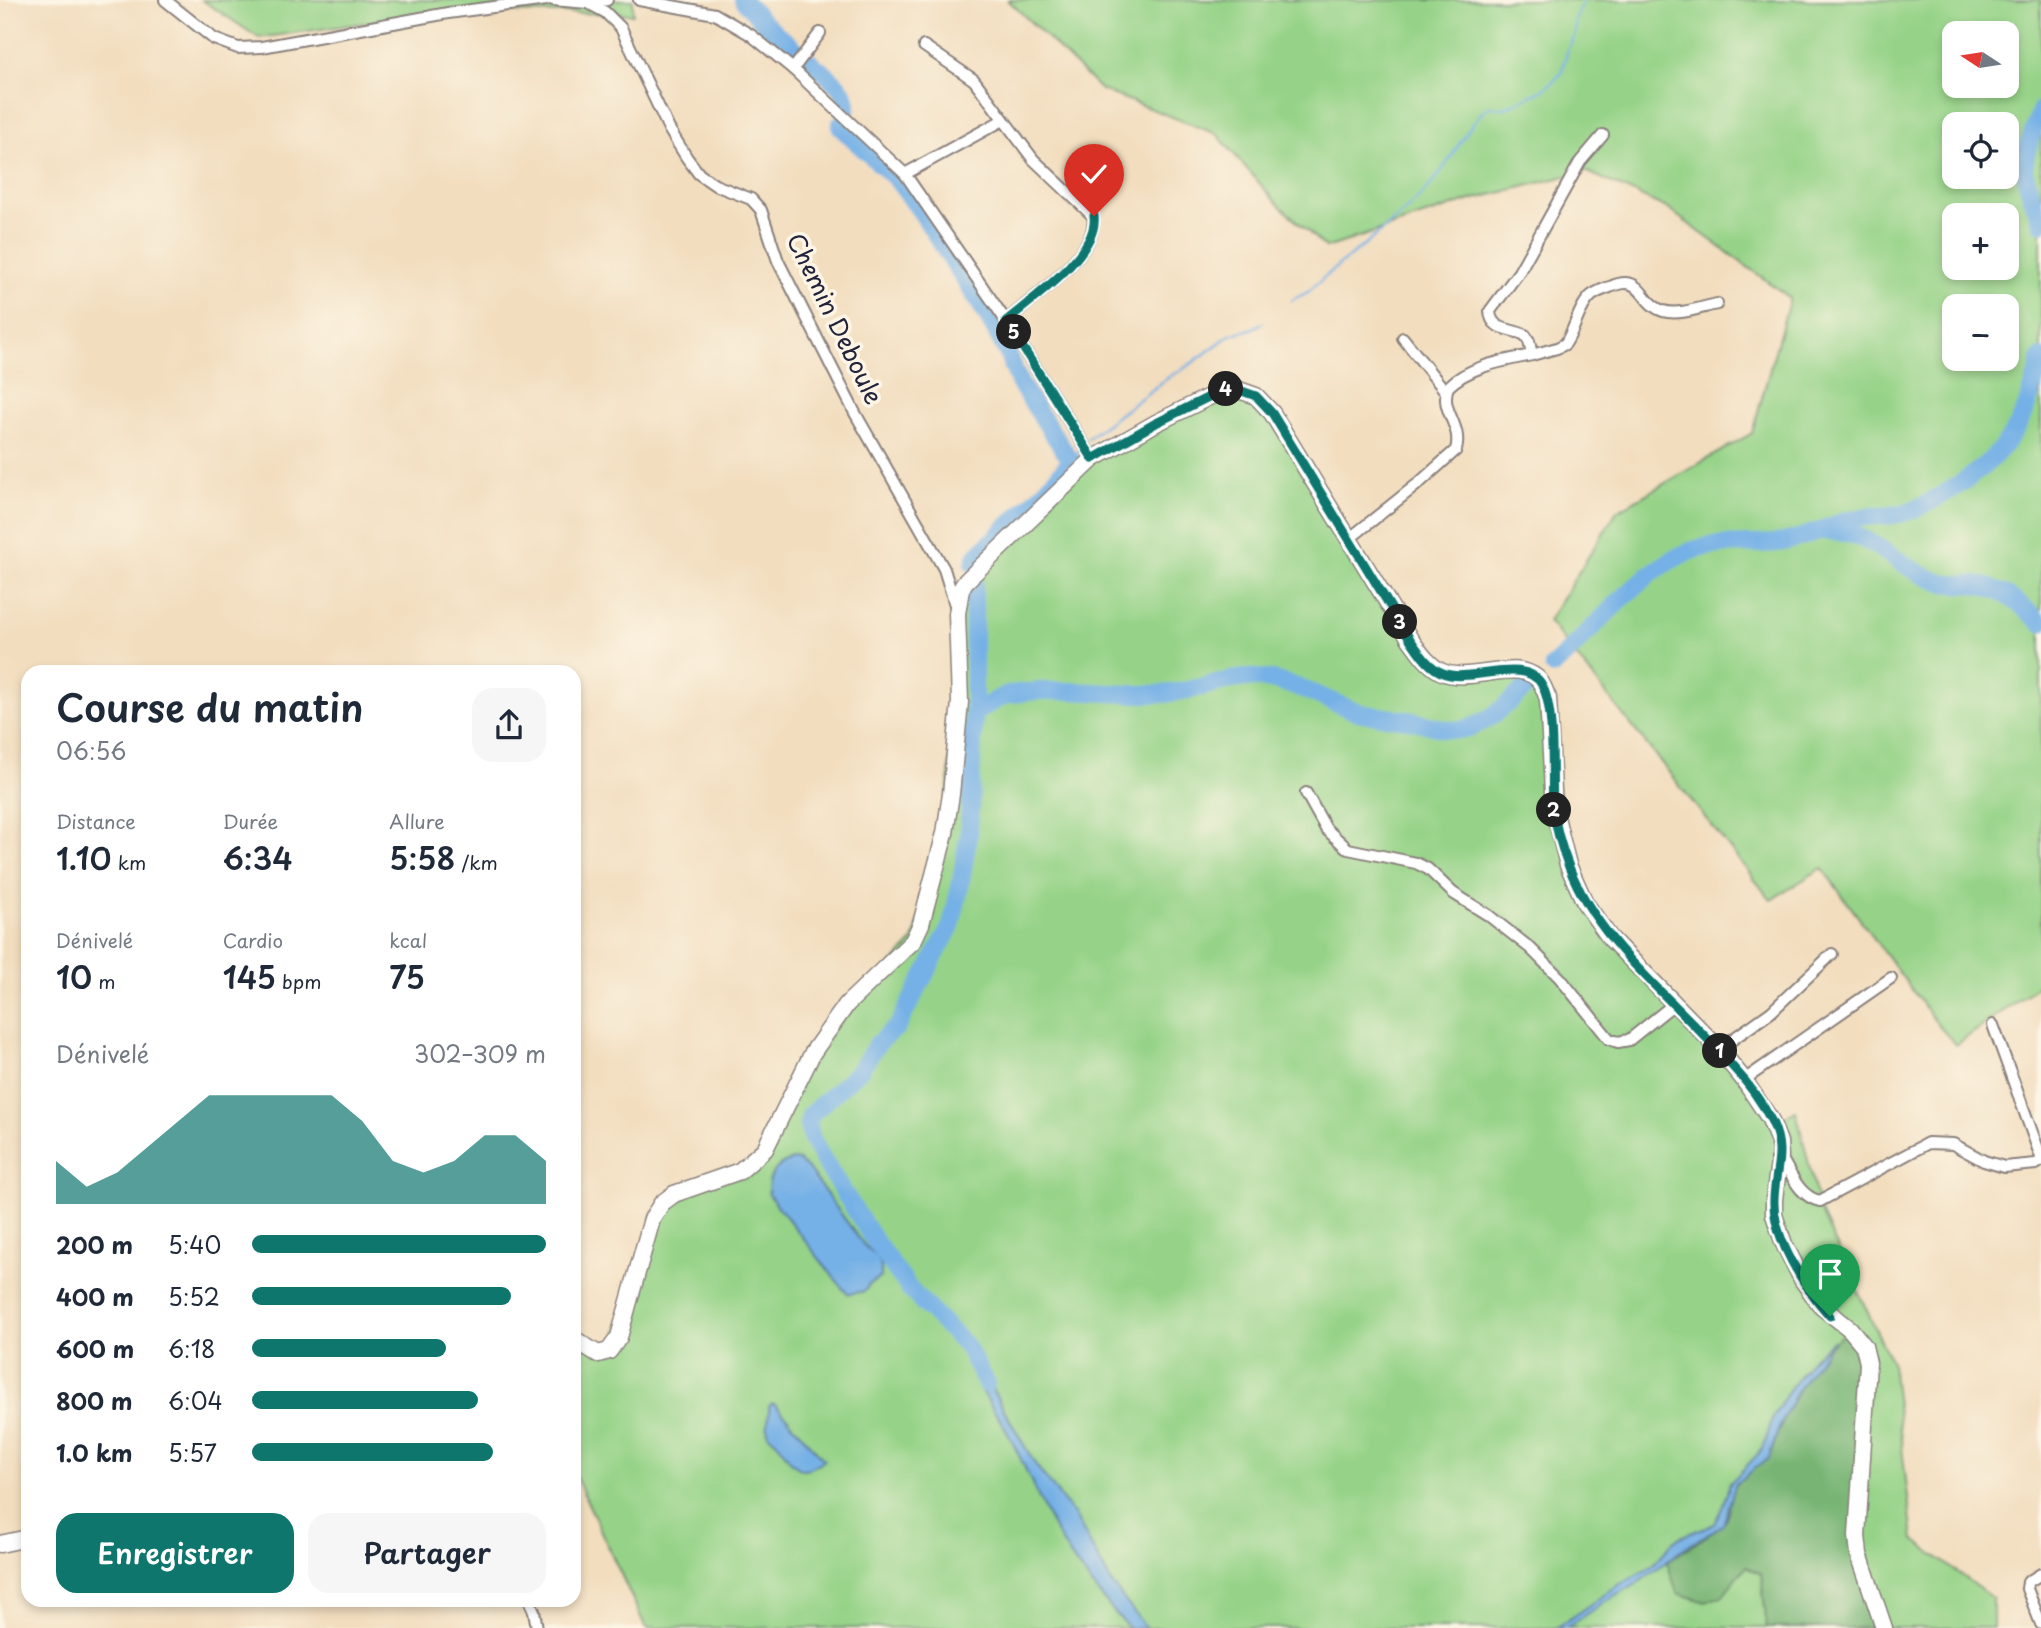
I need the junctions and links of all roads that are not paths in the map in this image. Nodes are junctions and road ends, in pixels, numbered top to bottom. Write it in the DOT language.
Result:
graph roads {
  1 [pos="165,0"];
  2 [pos="550,0"];
  3 [pos="607,0"];
  4 [pos="639,0"];
  5 [pos="588,3"];
  6 [pos="820,33"];
  7 [pos="924,47"];
  8 [pos="793,69"];
  9 [pos="1003,120"];
  10 [pos="1603,135"];
  11 [pos="905,174"];
  12 [pos="1717,304"];
  13 [pos="1006,321"];
  14 [pos="1403,338"];
  15 [pos="1532,355"];
  16 [pos="1446,392"];
  17 [pos="1093,459"];
  18 [pos="1349,539"];
  19 [pos="957,614"];
  20 [pos="1306,793"];
  21 [pos="1832,954"];
  22 [pos="1891,978"];
  23 [pos="1674,1004"];
  24 [pos="1993,1025"];
  25 [pos="1719,1049"];
  26 [pos="1744,1080"];
  27 [pos="1780,1156"];
  28 [pos="2039,1160"];
  29 [pos="581,1343"];
  30 [pos="21,1540"];
  31 [pos="0,1544"];
  32 [pos="2041,1574"];
  33 [pos="532,1607"];
  34 [pos="2041,1624"];
  35 [pos="537,1628"];
  36 [pos="1884,1628"];
  1 -- 2 [label="street"];
  2 -- 5 [label="street"];
  3 -- 5 [label="street"];
  4 -- 8 [label="street"];
  5 -- 19 [label="street, Chemin Deboule"];
  6 -- 8 [label="street"];
  7 -- 9 [label="street"];
  8 -- 11 [label="street"];
  9 -- 11 [label="street"];
  9 -- 13 [label="street"];
  10 -- 15 [label="street"];
  11 -- 13 [label="street"];
  12 -- 15 [label="street"];
  13 -- 17 [label="street"];
  14 -- 16 [label="street"];
  15 -- 16 [label="street"];
  16 -- 18 [label="street"];
  17 -- 18 [label="street"];
  17 -- 19 [label="street"];
  18 -- 23 [label="street"];
  19 -- 29 [label="street"];
  20 -- 23 [label="street"];
  21 -- 25 [label="street"];
  22 -- 26 [label="street"];
  23 -- 25 [label="street"];
  24 -- 28 [label="street"];
  25 -- 26 [label="street"];
  26 -- 27 [label="street"];
  27 -- 28 [label="street"];
  27 -- 36 [label="street"];
  30 -- 31 [label="street"];
  32 -- 34 [label="street"];
  33 -- 35 [label="street"];
}
